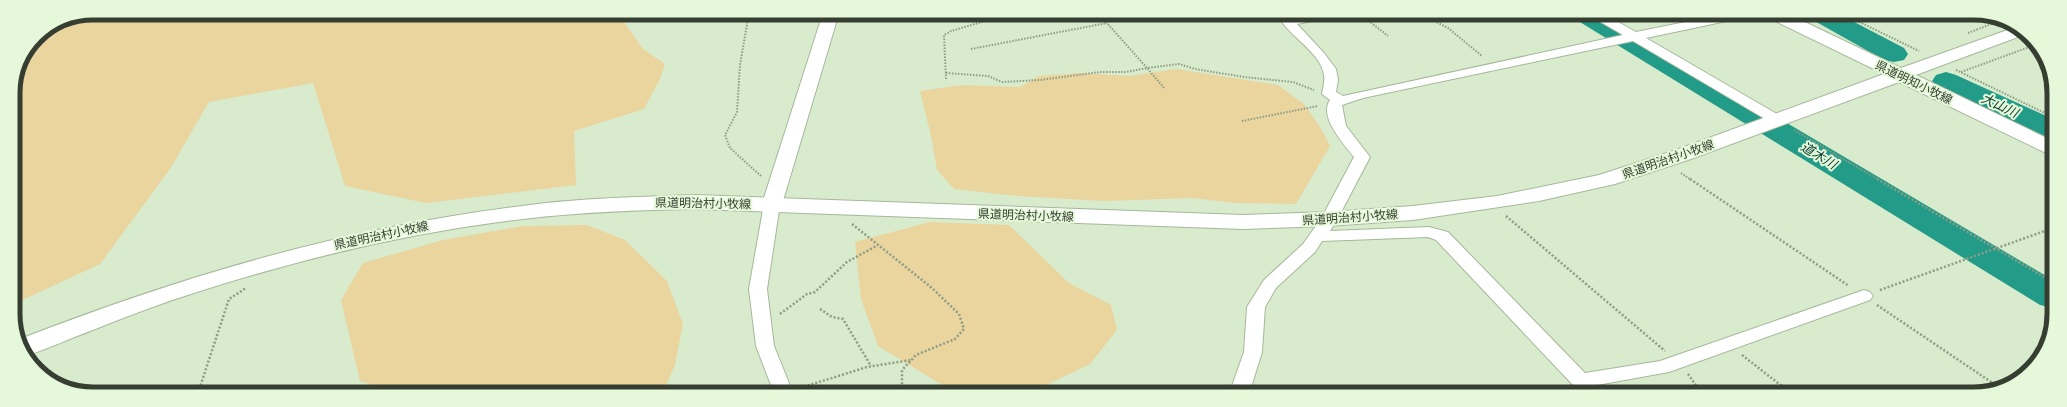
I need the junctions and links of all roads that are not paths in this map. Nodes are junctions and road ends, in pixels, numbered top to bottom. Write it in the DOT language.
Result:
graph roads {
  1 [pos="829,20"];
  2 [pos="1299,20"];
  3 [pos="1604,20"];
  4 [pos="1713,20"];
  5 [pos="1787,20"];
  6 [pos="2015,33"];
  7 [pos="1628,38"];
  8 [pos="1899,75"];
  9 [pos="1335,99"];
  10 [pos="1768,123"];
  11 [pos="2047,146"];
  12 [pos="772,204"];
  13 [pos="1323,228"];
  14 [pos="1864,296"];
  15 [pos="28,346"];
  16 [pos="782,387"];
  17 [pos="1241,387"];
  18 [pos="1587,387"];
  19 [pos="1592,387"];
  1 -- 12 [label="street"];
  2 -- 9 [label="street"];
  3 -- 7 [label="street"];
  4 -- 7 [label="street"];
  5 -- 8 [label="main road, 県道明知小牧線"];
  6 -- 8 [label="main road, 県道明治村小牧線"];
  7 -- 9 [label="street"];
  7 -- 10 [label="street"];
  8 -- 10 [label="main road, 県道明治村小牧線"];
  8 -- 11 [label="main road, 県道明知小牧線"];
  9 -- 13 [label="street"];
  10 -- 13 [label="main road, 県道明治村小牧線"];
  12 -- 13 [label="main road, 県道明治村小牧線"];
  12 -- 15 [label="main road, 県道明治村小牧線"];
  12 -- 16 [label="street"];
  13 -- 17 [label="street"];
  13 -- 18 [label="street"];
  14 -- 19 [label="street"];
}
